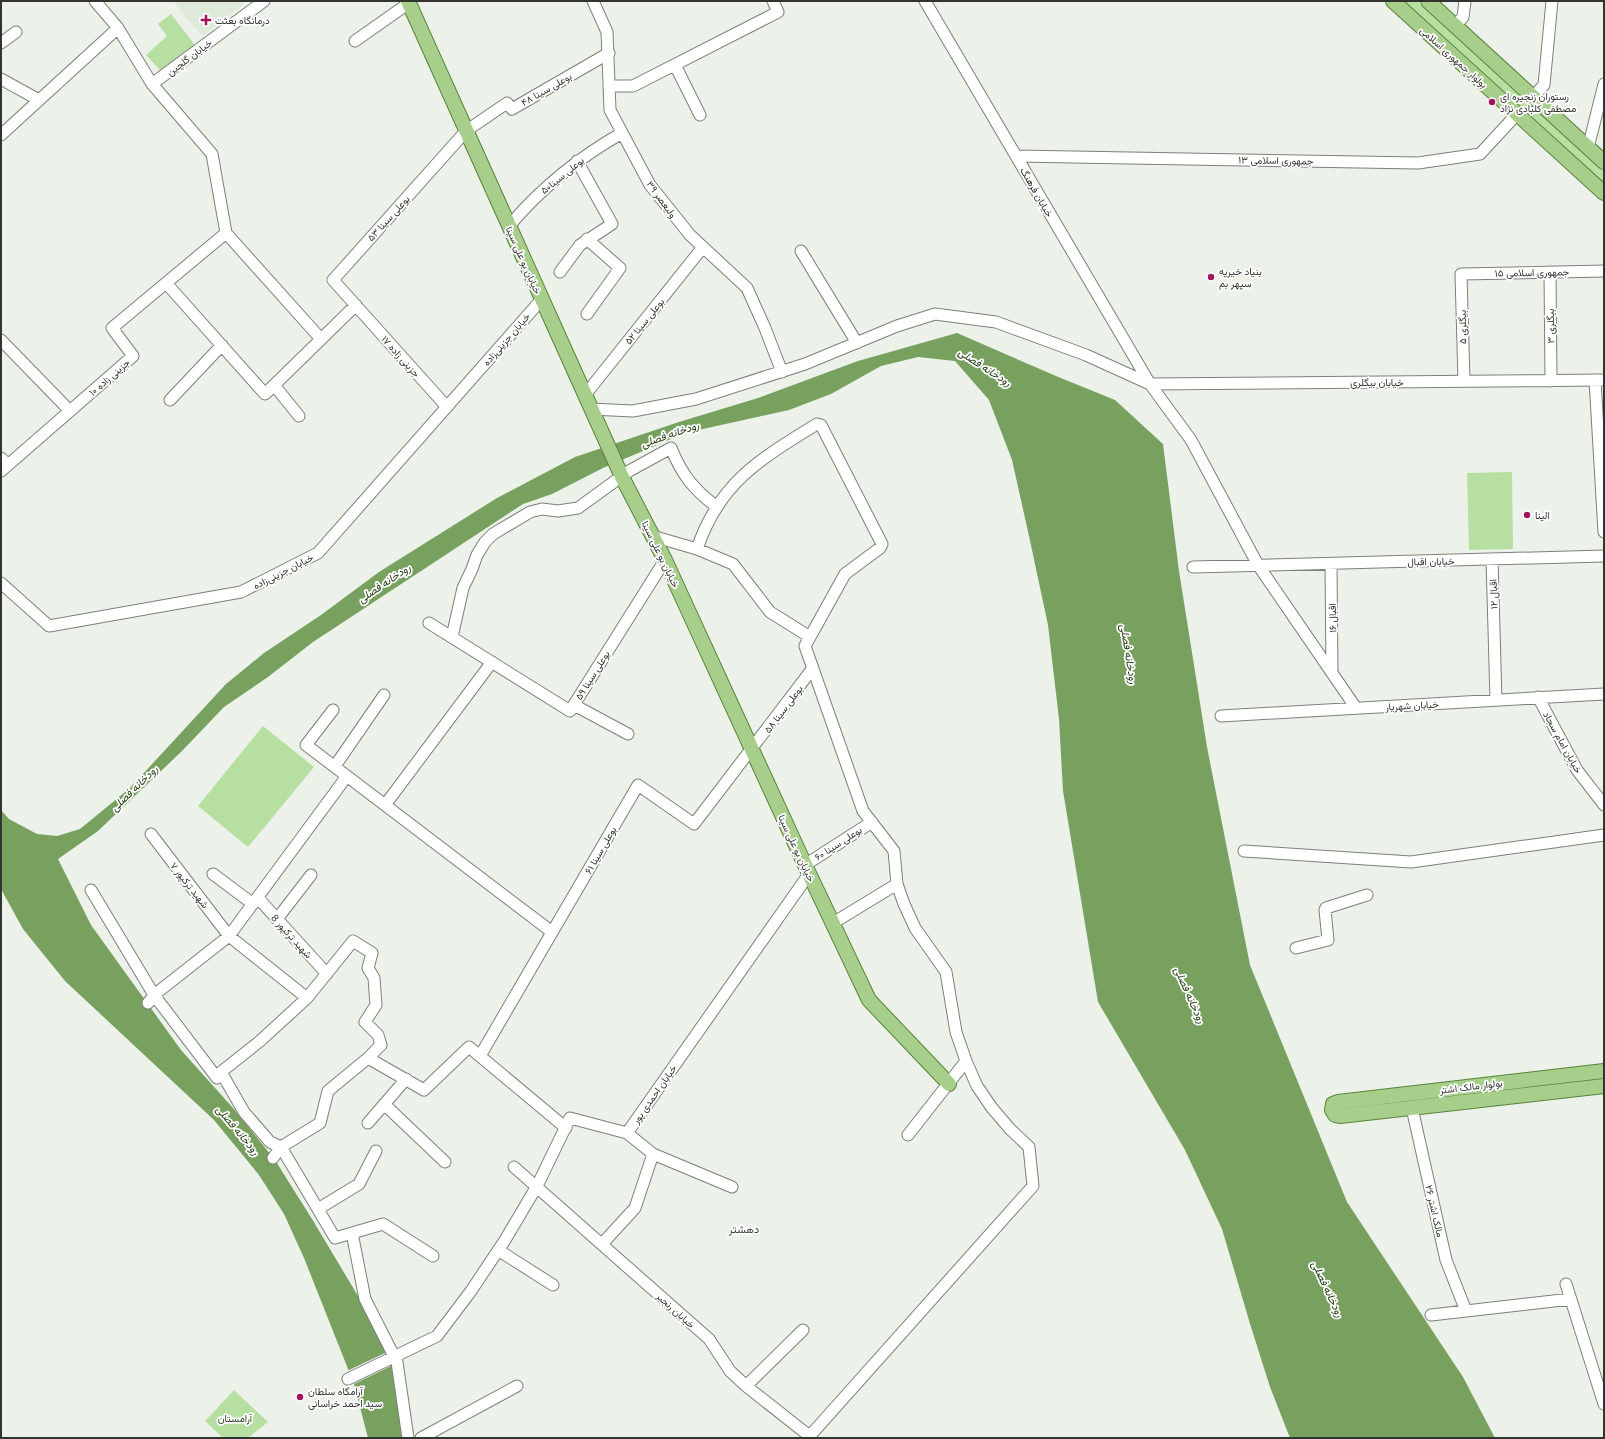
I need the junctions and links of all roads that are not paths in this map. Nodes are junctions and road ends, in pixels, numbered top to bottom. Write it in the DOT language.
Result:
graph roads {
  1 [pos="95,1"];
  2 [pos="593,1"];
  3 [pos="773,1"];
  4 [pos="925,1"];
  5 [pos="1393,1"];
  6 [pos="1428,1"];
  7 [pos="1465,1"];
  8 [pos="1552,1"];
  9 [pos="261,2"];
  10 [pos="408,2"];
  11 [pos="1455,26"];
  12 [pos="118,28"];
  13 [pos="16,32"];
  14 [pos="355,40"];
  15 [pos="1,43"];
  16 [pos="609,52"];
  17 [pos="675,65"];
  18 [pos="1,79"];
  19 [pos="152,84"];
  20 [pos="1604,84"];
  21 [pos="609,86"];
  22 [pos="1533,97"];
  23 [pos="39,100"];
  24 [pos="1517,114"];
  25 [pos="700,115"];
  26 [pos="466,131"];
  27 [pos="622,133"];
  28 [pos="1,135"];
  29 [pos="1588,148"];
  30 [pos="1016,156"];
  31 [pos="577,161"];
  32 [pos="1604,162"];
  33 [pos="1604,193"];
  34 [pos="509,226"];
  35 [pos="226,233"];
  36 [pos="588,240"];
  37 [pos="703,248"];
  38 [pos="801,251"];
  39 [pos="1604,271"];
  40 [pos="560,272"];
  41 [pos="1550,272"];
  42 [pos="1461,274"];
  43 [pos="166,283"];
  44 [pos="542,299"];
  45 [pos="356,305"];
  46 [pos="586,314"];
  47 [pos="321,339"];
  48 [pos="1,340"];
  49 [pos="857,343"];
  50 [pos="222,345"];
  51 [pos="782,372"];
  52 [pos="1600,380"];
  53 [pos="1464,381"];
  54 [pos="1551,381"];
  55 [pos="1150,384"];
  56 [pos="274,385"];
  57 [pos="585,395"];
  58 [pos="170,400"];
  59 [pos="447,407"];
  60 [pos="591,409"];
  61 [pos="70,411"];
  62 [pos="299,416"];
  63 [pos="3,465"];
  64 [pos="622,477"];
  65 [pos="717,507"];
  66 [pos="1604,532"];
  67 [pos="652,536"];
  68 [pos="697,549"];
  69 [pos="1604,556"];
  70 [pos="1492,559"];
  71 [pos="664,560"];
  72 [pos="1331,564"];
  73 [pos="1258,566"];
  74 [pos="1192,567"];
  75 [pos="1,583"];
  76 [pos="429,623"];
  77 [pos="452,637"];
  78 [pos="810,637"];
  79 [pos="492,662"];
  80 [pos="813,668"];
  81 [pos="1332,673"];
  82 [pos="1604,694"];
  83 [pos="384,695"];
  84 [pos="1538,697"];
  85 [pos="1496,700"];
  86 [pos="574,705"];
  87 [pos="1356,708"];
  88 [pos="333,710"];
  89 [pos="1221,716"];
  90 [pos="628,734"];
  91 [pos="752,749"];
  92 [pos="335,766"];
  93 [pos="347,776"];
  94 [pos="385,804"];
  95 [pos="1604,805"];
  96 [pos="872,822"];
  97 [pos="151,834"];
  98 [pos="1604,835"];
  99 [pos="1244,851"];
  100 [pos="807,870"];
  101 [pos="213,874"];
  102 [pos="311,876"];
  103 [pos="897,884"];
  104 [pos="91,890"];
  105 [pos="1367,895"];
  106 [pos="255,901"];
  107 [pos="277,919"];
  108 [pos="833,924"];
  109 [pos="552,932"];
  110 [pos="229,936"];
  111 [pos="1296,948"];
  112 [pos="327,974"];
  113 [pos="308,998"];
  114 [pos="151,999"];
  115 [pos="480,1056"];
  116 [pos="368,1058"];
  117 [pos="966,1062"];
  118 [pos="1604,1071"];
  119 [pos="217,1078"];
  120 [pos="406,1079"];
  121 [pos="949,1084"];
  122 [pos="1604,1086"];
  123 [pos="384,1104"];
  124 [pos="1412,1108"];
  125 [pos="368,1123"];
  126 [pos="566,1128"];
  127 [pos="627,1133"];
  128 [pos="908,1135"];
  129 [pos="281,1147"];
  130 [pos="376,1151"];
  131 [pos="653,1154"];
  132 [pos="273,1158"];
  133 [pos="445,1162"];
  134 [pos="514,1166"];
  135 [pos="537,1186"];
  136 [pos="732,1187"];
  137 [pos="318,1209"];
  138 [pos="352,1233"];
  139 [pos="602,1244"];
  140 [pos="498,1250"];
  141 [pos="433,1256"];
  142 [pos="1566,1284"];
  143 [pos="553,1285"];
  144 [pos="1571,1299"];
  145 [pos="1466,1311"];
  146 [pos="1430,1315"];
  147 [pos="803,1330"];
  148 [pos="393,1357"];
  149 [pos="349,1378"];
  150 [pos="517,1386"];
  151 [pos="746,1386"];
  152 [pos="1604,1404"];
  153 [pos="408,1438"];
  154 [pos="421,1438"];
  155 [pos="810,1438"];
  1 -- 12 [label="street"];
  2 -- 16 [label="street, ولیعصر ۳۹"];
  3 -- 17 [label="street"];
  4 -- 30 [label="street, خیابان فرهنگ"];
  5 -- 24 [label="main road, بولوار جمهوری اسلامی"];
  6 -- 11 [label="main road"];
  7 -- 11 [label="street"];
  8 -- 22 [label="street"];
  9 -- 19 [label="street, خیابان گلچین"];
  10 -- 14 [label="street"];
  10 -- 26 [label="main road, خیابان بو علی سینا"];
  11 -- 22 [label="main road"];
  12 -- 19 [label="street"];
  12 -- 23 [label="street"];
  13 -- 15 [label="street"];
  16 -- 21 [label="street, ولیعصر ۳۹"];
  16 -- 26 [label="street, بوعلی سینا ۴۸"];
  17 -- 21 [label="street"];
  17 -- 25 [label="street"];
  18 -- 23 [label="street"];
  19 -- 35 [label="street"];
  20 -- 29 [label="street"];
  21 -- 27 [label="street, ولیعصر ۳۹"];
  22 -- 29 [label="main road"];
  23 -- 28 [label="street"];
  24 -- 30 [label="street, جمهوری اسلامی ۱۳"];
  24 -- 33 [label="main road, بولوار جمهوری اسلامی"];
  26 -- 34 [label="main road, خیابان بو علی سینا"];
  26 -- 45 [label="street, بوعلی سینا ۵۳"];
  27 -- 31 [label="street, بوعلی سینا۵۰"];
  27 -- 37 [label="street, ولیعصر ۳۹"];
  29 -- 32 [label="main road"];
  30 -- 55 [label="street, خیابان فرهنگ"];
  31 -- 34 [label="street, بوعلی سینا۵۰"];
  31 -- 36 [label="street"];
  34 -- 44 [label="main road, خیابان بو علی سینا"];
  35 -- 43 [label="street, جزینی زاده ۱۰"];
  35 -- 47 [label="street"];
  36 -- 40 [label="street"];
  36 -- 46 [label="street"];
  37 -- 51 [label="street, ولیعصر ۳۹"];
  37 -- 57 [label="street, بوعلی سینا ۵۲"];
  38 -- 49 [label="street"];
  39 -- 41 [label="street, جمهوری اسلامی ۱۵"];
  41 -- 42 [label="street, جمهوری اسلامی ۱۵"];
  41 -- 54 [label="street, بیگلری ۳"];
  42 -- 53 [label="street, بیگلری ۵"];
  43 -- 50 [label="street"];
  43 -- 61 [label="street, جزینی زاده ۱۰"];
  44 -- 57 [label="main road, خیابان بو علی سینا"];
  44 -- 59 [label="street, خیابان جزینی‌زاده"];
  45 -- 47 [label="street"];
  45 -- 59 [label="street, جزینی زاده ۱۷"];
  47 -- 56 [label="street"];
  48 -- 61 [label="street"];
  49 -- 51 [label="street"];
  49 -- 55 [label="street"];
  50 -- 56 [label="street"];
  50 -- 58 [label="street"];
  51 -- 60 [label="street"];
  52 -- 54 [label="street, خیابان بیگلری"];
  52 -- 66 [label="street"];
  53 -- 54 [label="street, خیابان بیگلری"];
  53 -- 55 [label="street, خیابان بیگلری"];
  55 -- 73 [label="street, خیابان فرهنگ"];
  56 -- 62 [label="street"];
  57 -- 60 [label="main road, خیابان بو علی سینا"];
  59 -- 75 [label="street, خیابان جزینی‌زاده"];
  60 -- 64 [label="main road, خیابان بو علی سینا"];
  61 -- 63 [label="street, جزینی زاده ۱۰"];
  64 -- 65 [label="street"];
  64 -- 67 [label="main road, خیابان بو علی سینا"];
  64 -- 77 [label="street"];
  65 -- 68 [label="street"];
  65 -- 78 [label="street"];
  67 -- 68 [label="street"];
  67 -- 71 [label="main road, خیابان بو علی سینا"];
  68 -- 78 [label="street"];
  69 -- 70 [label="street, خیابان اقبال"];
  70 -- 72 [label="street, خیابان اقبال"];
  70 -- 85 [label="street, اقبال ۱۲"];
  71 -- 86 [label="street, بوعلی سینا ۵۹"];
  71 -- 91 [label="main road, خیابان بو علی سینا"];
  72 -- 73 [label="street, خیابان اقبال"];
  72 -- 81 [label="street, اقبال ۱۶"];
  73 -- 74 [label="street, خیابان اقبال"];
  73 -- 81 [label="street, خیابان فرهنگ"];
  76 -- 77 [label="street, بوعلی سینا ۵۹"];
  77 -- 79 [label="street, بوعلی سینا ۵۹"];
  78 -- 80 [label="street"];
  79 -- 86 [label="street, بوعلی سینا ۵۹"];
  79 -- 94 [label="street"];
  80 -- 91 [label="street, بوعلی سینا ۵۸"];
  80 -- 96 [label="street"];
  81 -- 87 [label="street, خیابان فرهنگ"];
  82 -- 84 [label="street, خیابان شهریار"];
  83 -- 92 [label="street"];
  84 -- 85 [label="street, خیابان شهریار"];
  84 -- 95 [label="street, خیابان امام سجاد"];
  85 -- 87 [label="street, خیابان شهریار"];
  86 -- 90 [label="street"];
  87 -- 89 [label="street, خیابان شهریار"];
  88 -- 92 [label="street"];
  91 -- 100 [label="main road, خیابان بو علی سینا"];
  91 -- 109 [label="street, بوعلی سینا ۶۱"];
  92 -- 93 [label="street"];
  93 -- 94 [label="street"];
  93 -- 106 [label="street"];
  94 -- 109 [label="street"];
  96 -- 100 [label="street, بوعلی سینا ۶۰"];
  96 -- 103 [label="street"];
  97 -- 110 [label="street, شهید ترکپور ۷"];
  98 -- 99 [label="street"];
  100 -- 108 [label="main road, خیابان بو علی سینا"];
  100 -- 127 [label="street, خیابان احمدی پور"];
  101 -- 106 [label="street, شهید ترکپور 8"];
  102 -- 107 [label="street"];
  103 -- 108 [label="street"];
  103 -- 117 [label="street"];
  104 -- 114 [label="street"];
  105 -- 111 [label="street"];
  106 -- 107 [label="street, شهید ترکپور 8"];
  106 -- 110 [label="street"];
  107 -- 112 [label="street, شهید ترکپور 8"];
  108 -- 121 [label="main road, خیابان بو علی سینا"];
  109 -- 115 [label="street, بوعلی سینا ۶۱"];
  110 -- 113 [label="street, شهید ترکپور ۷"];
  110 -- 114 [label="street"];
  112 -- 113 [label="street"];
  112 -- 116 [label="street"];
  113 -- 119 [label="street"];
  114 -- 119 [label="street"];
  115 -- 120 [label="street"];
  115 -- 126 [label="street"];
  116 -- 120 [label="street"];
  116 -- 129 [label="street"];
  117 -- 121 [label="street"];
  117 -- 155 [label="street"];
  118 -- 124 [label="main road, بولوار مالک اشتر"];
  119 -- 129 [label="street"];
  120 -- 123 [label="street"];
  121 -- 128 [label="street"];
  122 -- 124 [label="main road, بولوار مالک اشتر"];
  123 -- 125 [label="street"];
  123 -- 133 [label="street"];
  124 -- 145 [label="street, مالک اشتر ۲۶"];
  126 -- 127 [label="street, خیابان احمدی پور"];
  126 -- 135 [label="street"];
  127 -- 131 [label="street"];
  129 -- 132 [label="street"];
  129 -- 137 [label="street"];
  130 -- 137 [label="street"];
  131 -- 136 [label="street"];
  131 -- 139 [label="street"];
  134 -- 135 [label="street, خیابان رنجبر"];
  135 -- 139 [label="street, خیابان رنجبر"];
  135 -- 140 [label="street"];
  137 -- 138 [label="street"];
  138 -- 141 [label="street"];
  138 -- 148 [label="street"];
  139 -- 151 [label="street, خیابان رنجبر"];
  140 -- 143 [label="street"];
  140 -- 148 [label="street"];
  142 -- 144 [label="street"];
  144 -- 145 [label="street"];
  144 -- 152 [label="street"];
  145 -- 146 [label="street"];
  147 -- 151 [label="street"];
  148 -- 149 [label="street"];
  148 -- 153 [label="street"];
  150 -- 154 [label="street"];
  151 -- 155 [label="street, خیابان رنجبر"];
}
